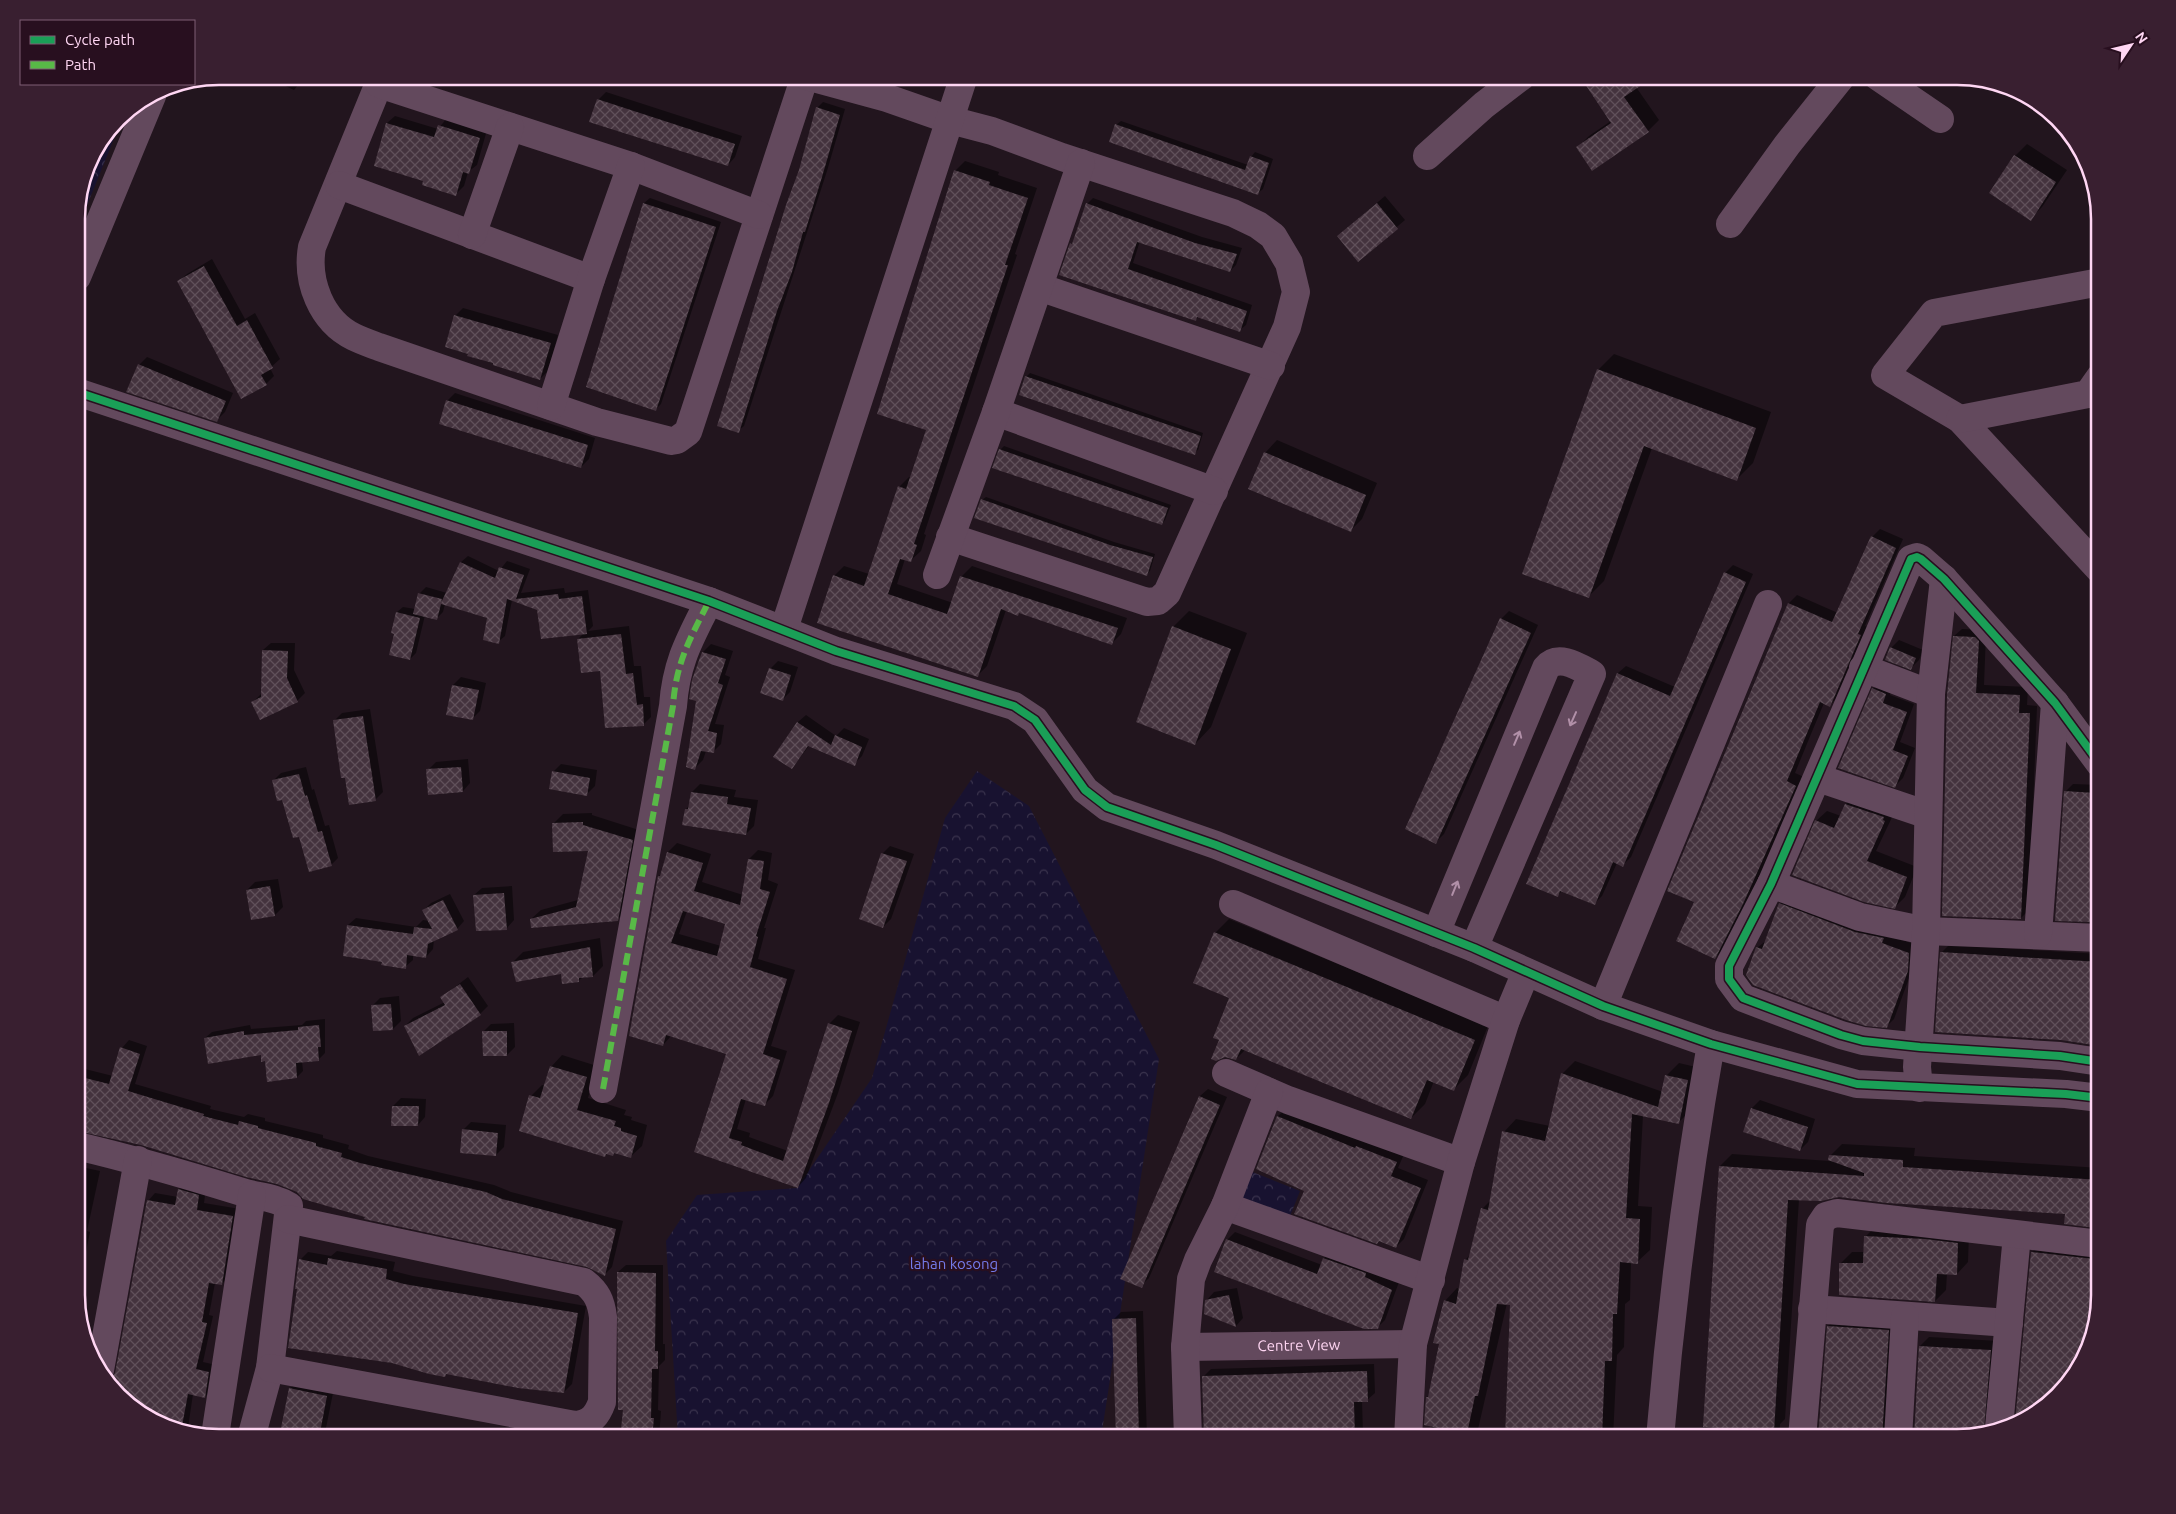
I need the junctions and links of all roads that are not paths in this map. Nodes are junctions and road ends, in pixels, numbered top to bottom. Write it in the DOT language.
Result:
graph roads {
  1 [pos="378,85"];
  2 [pos="394,85"];
  3 [pos="802,85"];
  4 [pos="839,85"];
  5 [pos="961,85"];
  6 [pos="1510,85"];
  7 [pos="1835,85"];
  8 [pos="1890,85"];
  9 [pos="148,106"];
  10 [pos="950,120"];
  11 [pos="1940,120"];
  12 [pos="510,127"];
  13 [pos="1427,156"];
  14 [pos="1081,163"];
  15 [pos="631,166"];
  16 [pos="339,185"];
  17 [pos="759,214"];
  18 [pos="1730,224"];
  19 [pos="472,235"];
  20 [pos="85,256"];
  21 [pos="591,279"];
  22 [pos="2091,284"];
  23 [pos="1039,287"];
  24 [pos="1271,366"];
  25 [pos="2091,390"];
  26 [pos="85,395"];
  27 [pos="551,406"];
  28 [pos="996,412"];
  29 [pos="1960,419"];
  30 [pos="1214,491"];
  31 [pos="950,537"];
  32 [pos="2091,560"];
  33 [pos="937,575"];
  34 [pos="1944,579"];
  35 [pos="709,601"];
  36 [pos="1768,604"];
  37 [pos="784,629"];
  38 [pos="1863,668"];
  39 [pos="1931,694"];
  40 [pos="2055,703"];
  41 [pos="2091,752"];
  42 [pos="1818,778"];
  43 [pos="1928,815"];
  44 [pos="1477,834"];
  45 [pos="1517,849"];
  46 [pos="1771,884"];
  47 [pos="1233,904"];
  48 [pos="1926,931"];
  49 [pos="1436,933"];
  50 [pos="2038,934"];
  51 [pos="2091,937"];
  52 [pos="1474,948"];
  53 [pos="1526,972"];
  54 [pos="1603,1006"];
  55 [pos="1506,1020"];
  56 [pos="1711,1044"];
  57 [pos="1920,1047"];
  58 [pos="2091,1061"];
  59 [pos="1226,1073"];
  60 [pos="1919,1088"];
  61 [pos="604,1089"];
  62 [pos="1269,1092"];
  63 [pos="2091,1097"];
  64 [pos="85,1148"];
  65 [pos="138,1160"];
  66 [pos="1461,1162"];
  67 [pos="252,1195"];
  68 [pos="1224,1206"];
  69 [pos="288,1219"];
  70 [pos="2017,1235"];
  71 [pos="2091,1243"];
  72 [pos="1431,1280"];
  73 [pos="1812,1309"];
  74 [pos="1906,1317"];
  75 [pos="2009,1323"];
  76 [pos="1413,1344"];
  77 [pos="1185,1347"];
  78 [pos="102,1360"];
  79 [pos="270,1368"];
  80 [pos="1998,1422"];
  81 [pos="216,1429"];
  82 [pos="253,1429"];
  83 [pos="1188,1429"];
  84 [pos="1408,1429"];
  85 [pos="1661,1429"];
  86 [pos="1803,1429"];
  87 [pos="1899,1429"];
  1 -- 16 [label="street"];
  2 -- 12 [label="street"];
  3 -- 17 [label="street"];
  4 -- 10 [label="street"];
  5 -- 10 [label="street"];
  6 -- 13 [label="street"];
  7 -- 18 [label="street"];
  8 -- 11 [label="street"];
  9 -- 20 [label="street"];
  10 -- 14 [label="street"];
  10 -- 37 [label="street"];
  12 -- 15 [label="street"];
  12 -- 19 [label="street"];
  14 -- 23 [label="street"];
  14 -- 24 [label="street"];
  15 -- 17 [label="street"];
  15 -- 21 [label="street"];
  16 -- 19 [label="street"];
  16 -- 27 [label="street"];
  17 -- 27 [label="street"];
  19 -- 21 [label="street"];
  21 -- 27 [label="street"];
  22 -- 29 [label="street"];
  23 -- 24 [label="street"];
  23 -- 28 [label="street"];
  24 -- 30 [label="street"];
  25 -- 29 [label="street"];
  26 -- 35 [label="street"];
  28 -- 30 [label="street"];
  28 -- 31 [label="street"];
  29 -- 32 [label="street"];
  30 -- 31 [label="street"];
  31 -- 33 [label="street"];
  34 -- 38 [label="street"];
  34 -- 39 [label="street"];
  34 -- 40 [label="street"];
  35 -- 37 [label="street"];
  35 -- 61 [label="street"];
  36 -- 54 [label="street"];
  37 -- 49 [label="street"];
  38 -- 39 [label="street"];
  38 -- 42 [label="street"];
  39 -- 43 [label="street"];
  40 -- 41 [label="street"];
  40 -- 50 [label="street"];
  42 -- 43 [label="street"];
  42 -- 46 [label="street"];
  43 -- 48 [label="street"];
  44 -- 45 [label="street"];
  44 -- 45 [label="street, one-way"];
  49 -- 44 [label="street, one-way"];
  45 -- 52 [label="street"];
  46 -- 48 [label="street"];
  46 -- 57 [label="street"];
  47 -- 55 [label="street"];
  48 -- 50 [label="street"];
  48 -- 57 [label="street"];
  49 -- 52 [label="street"];
  50 -- 51 [label="street"];
  52 -- 53 [label="street"];
  53 -- 54 [label="street"];
  53 -- 55 [label="street"];
  54 -- 56 [label="street"];
  55 -- 66 [label="street"];
  56 -- 60 [label="street"];
  56 -- 85 [label="street"];
  57 -- 58 [label="street"];
  57 -- 60 [label="street"];
  59 -- 62 [label="street"];
  60 -- 63 [label="street"];
  62 -- 66 [label="street"];
  62 -- 68 [label="street"];
  64 -- 65 [label="street"];
  65 -- 67 [label="street"];
  65 -- 78 [label="street"];
  66 -- 72 [label="street"];
  67 -- 69 [label="street"];
  67 -- 81 [label="street"];
  68 -- 72 [label="street"];
  68 -- 77 [label="street"];
  69 -- 79 [label="street"];
  69 -- 79 [label="street"];
  70 -- 71 [label="street"];
  70 -- 73 [label="street"];
  70 -- 75 [label="street"];
  72 -- 76 [label="street"];
  73 -- 74 [label="street"];
  73 -- 86 [label="street"];
  74 -- 75 [label="street"];
  74 -- 87 [label="street"];
  75 -- 80 [label="street"];
  76 -- 77 [label="street, Centre View"];
  76 -- 84 [label="street"];
  77 -- 83 [label="street"];
  79 -- 82 [label="street"];
}
